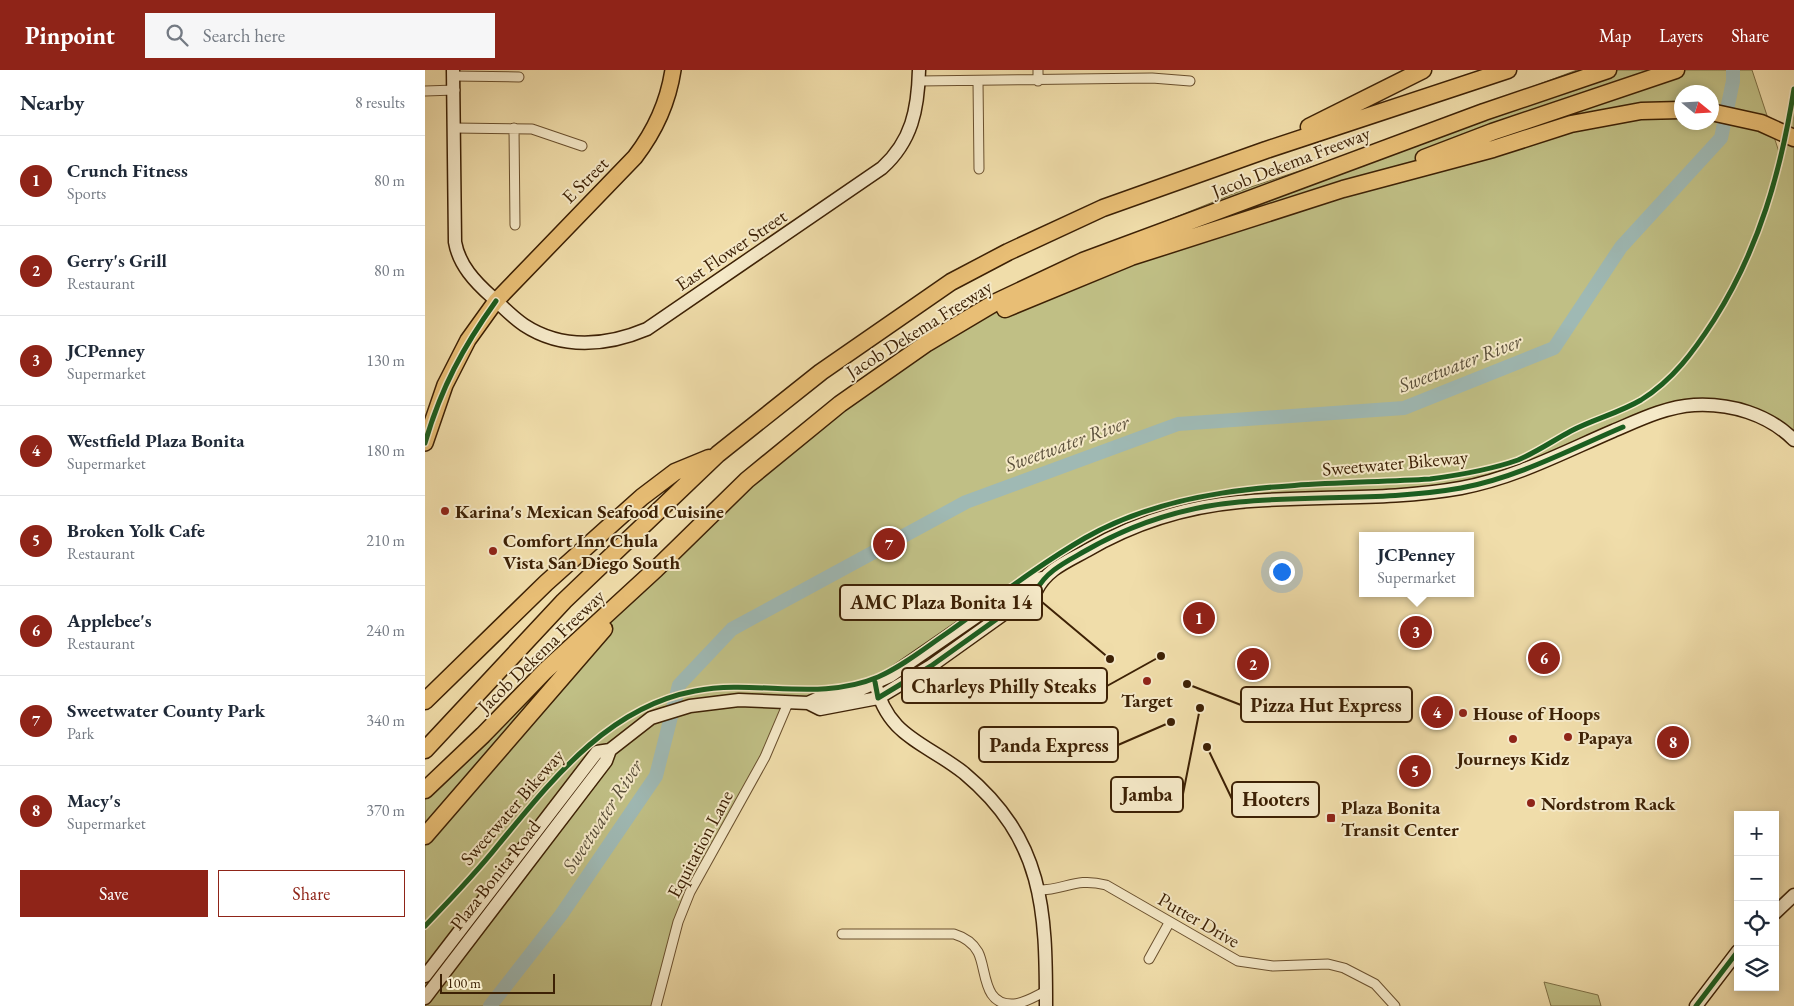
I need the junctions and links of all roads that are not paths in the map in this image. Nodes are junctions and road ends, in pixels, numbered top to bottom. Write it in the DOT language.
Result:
graph roads {
  1 [pos="673,70"];
  2 [pos="1037,70"];
  3 [pos="1423,70"];
  4 [pos="1508,70"];
  5 [pos="1608,70"];
  6 [pos="1675,70"];
  7 [pos="453,73"];
  8 [pos="1152,74"];
  9 [pos="919,75"];
  10 [pos="519,77"];
  11 [pos="978,81"];
  12 [pos="1038,81"];
  13 [pos="1190,81"];
  14 [pos="455,90"];
  15 [pos="425,91"];
  16 [pos="1674,110"];
  17 [pos="1719,114"];
  18 [pos="454,128"];
  19 [pos="514,128"];
  20 [pos="1794,138"];
  21 [pos="582,146"];
  22 [pos="1266,150"];
  23 [pos="979,169"];
  24 [pos="1343,189"];
  25 [pos="515,225"];
  26 [pos="496,301"];
  27 [pos="927,343"];
  28 [pos="426,434"];
  29 [pos="1794,440"];
  30 [pos="718,454"];
  31 [pos="656,569"];
  32 [pos="1043,578"];
  33 [pos="875,682"];
  34 [pos="878,698"];
  35 [pos="425,700"];
  36 [pos="787,703"];
  37 [pos="808,703"];
  38 [pos="425,750"];
  39 [pos="610,750"];
  40 [pos="425,790"];
  41 [pos="425,836"];
  42 [pos="1039,890"];
  43 [pos="1794,895"];
  44 [pos="1779,908"];
  45 [pos="1169,923"];
  46 [pos="842,934"];
  47 [pos="1734,956"];
  48 [pos="1149,959"];
  49 [pos="425,976"];
  50 [pos="1046,991"];
  51 [pos="425,998"];
  52 [pos="656,1006"];
  53 [pos="1046,1006"];
  54 [pos="1395,1006"];
  55 [pos="1696,1006"];
  1 -- 26 [label="main road, E Street"];
  2 -- 12 [label="street"];
  3 -- 22 [label="highway"];
  4 -- 22 [label="highway, Jacob Dekema Freeway"];
  5 -- 27 [label="highway, Jacob Dekema Freeway"];
  6 -- 24 [label="highway"];
  7 -- 10 [label="street"];
  7 -- 14 [label="main road, East Flower Street"];
  8 -- 12 [label="street"];
  8 -- 13 [label="street"];
  9 -- 11 [label="street"];
  9 -- 26 [label="main road, East Flower Street"];
  11 -- 12 [label="street"];
  11 -- 23 [label="street"];
  14 -- 15 [label="street"];
  14 -- 18 [label="main road, East Flower Street"];
  16 -- 24 [label="highway"];
  17 -- 20 [label="highway"];
  18 -- 19 [label="street"];
  18 -- 26 [label="main road, East Flower Street"];
  19 -- 21 [label="street"];
  19 -- 25 [label="street"];
  22 -- 30 [label="highway, Jacob Dekema Freeway"];
  24 -- 27 [label="highway"];
  26 -- 28 [label="main road, E Street"];
  27 -- 31 [label="highway, Jacob Dekema Freeway"];
  29 -- 32 [label="main road, Plaza Bonita Road"];
  30 -- 35 [label="highway"];
  30 -- 38 [label="highway, Jacob Dekema Freeway"];
  31 -- 40 [label="highway, Jacob Dekema Freeway"];
  31 -- 41 [label="highway"];
  32 -- 33 [label="main road, Plaza Bonita Road"];
  32 -- 34 [label="main road, Plaza Bonita Road"];
  33 -- 34 [label="main road"];
  33 -- 37 [label="main road, Plaza Bonita Road"];
  34 -- 37 [label="main road, Plaza Bonita Road"];
  34 -- 42 [label="main road"];
  36 -- 37 [label="main road, Plaza Bonita Road"];
  36 -- 39 [label="main road, Plaza Bonita Road"];
  36 -- 52 [label="street, Equitation Lane"];
  39 -- 49 [label="main road, Plaza Bonita Road"];
  39 -- 51 [label="main road, Plaza Bonita Road"];
  42 -- 45 [label="street, Putter Drive"];
  42 -- 50 [label="main road"];
  43 -- 44 [label="main road"];
  45 -- 48 [label="street"];
  45 -- 54 [label="street, Putter Drive"];
  46 -- 50 [label="street"];
  47 -- 55 [label="main road"];
  50 -- 53 [label="main road"];
}
